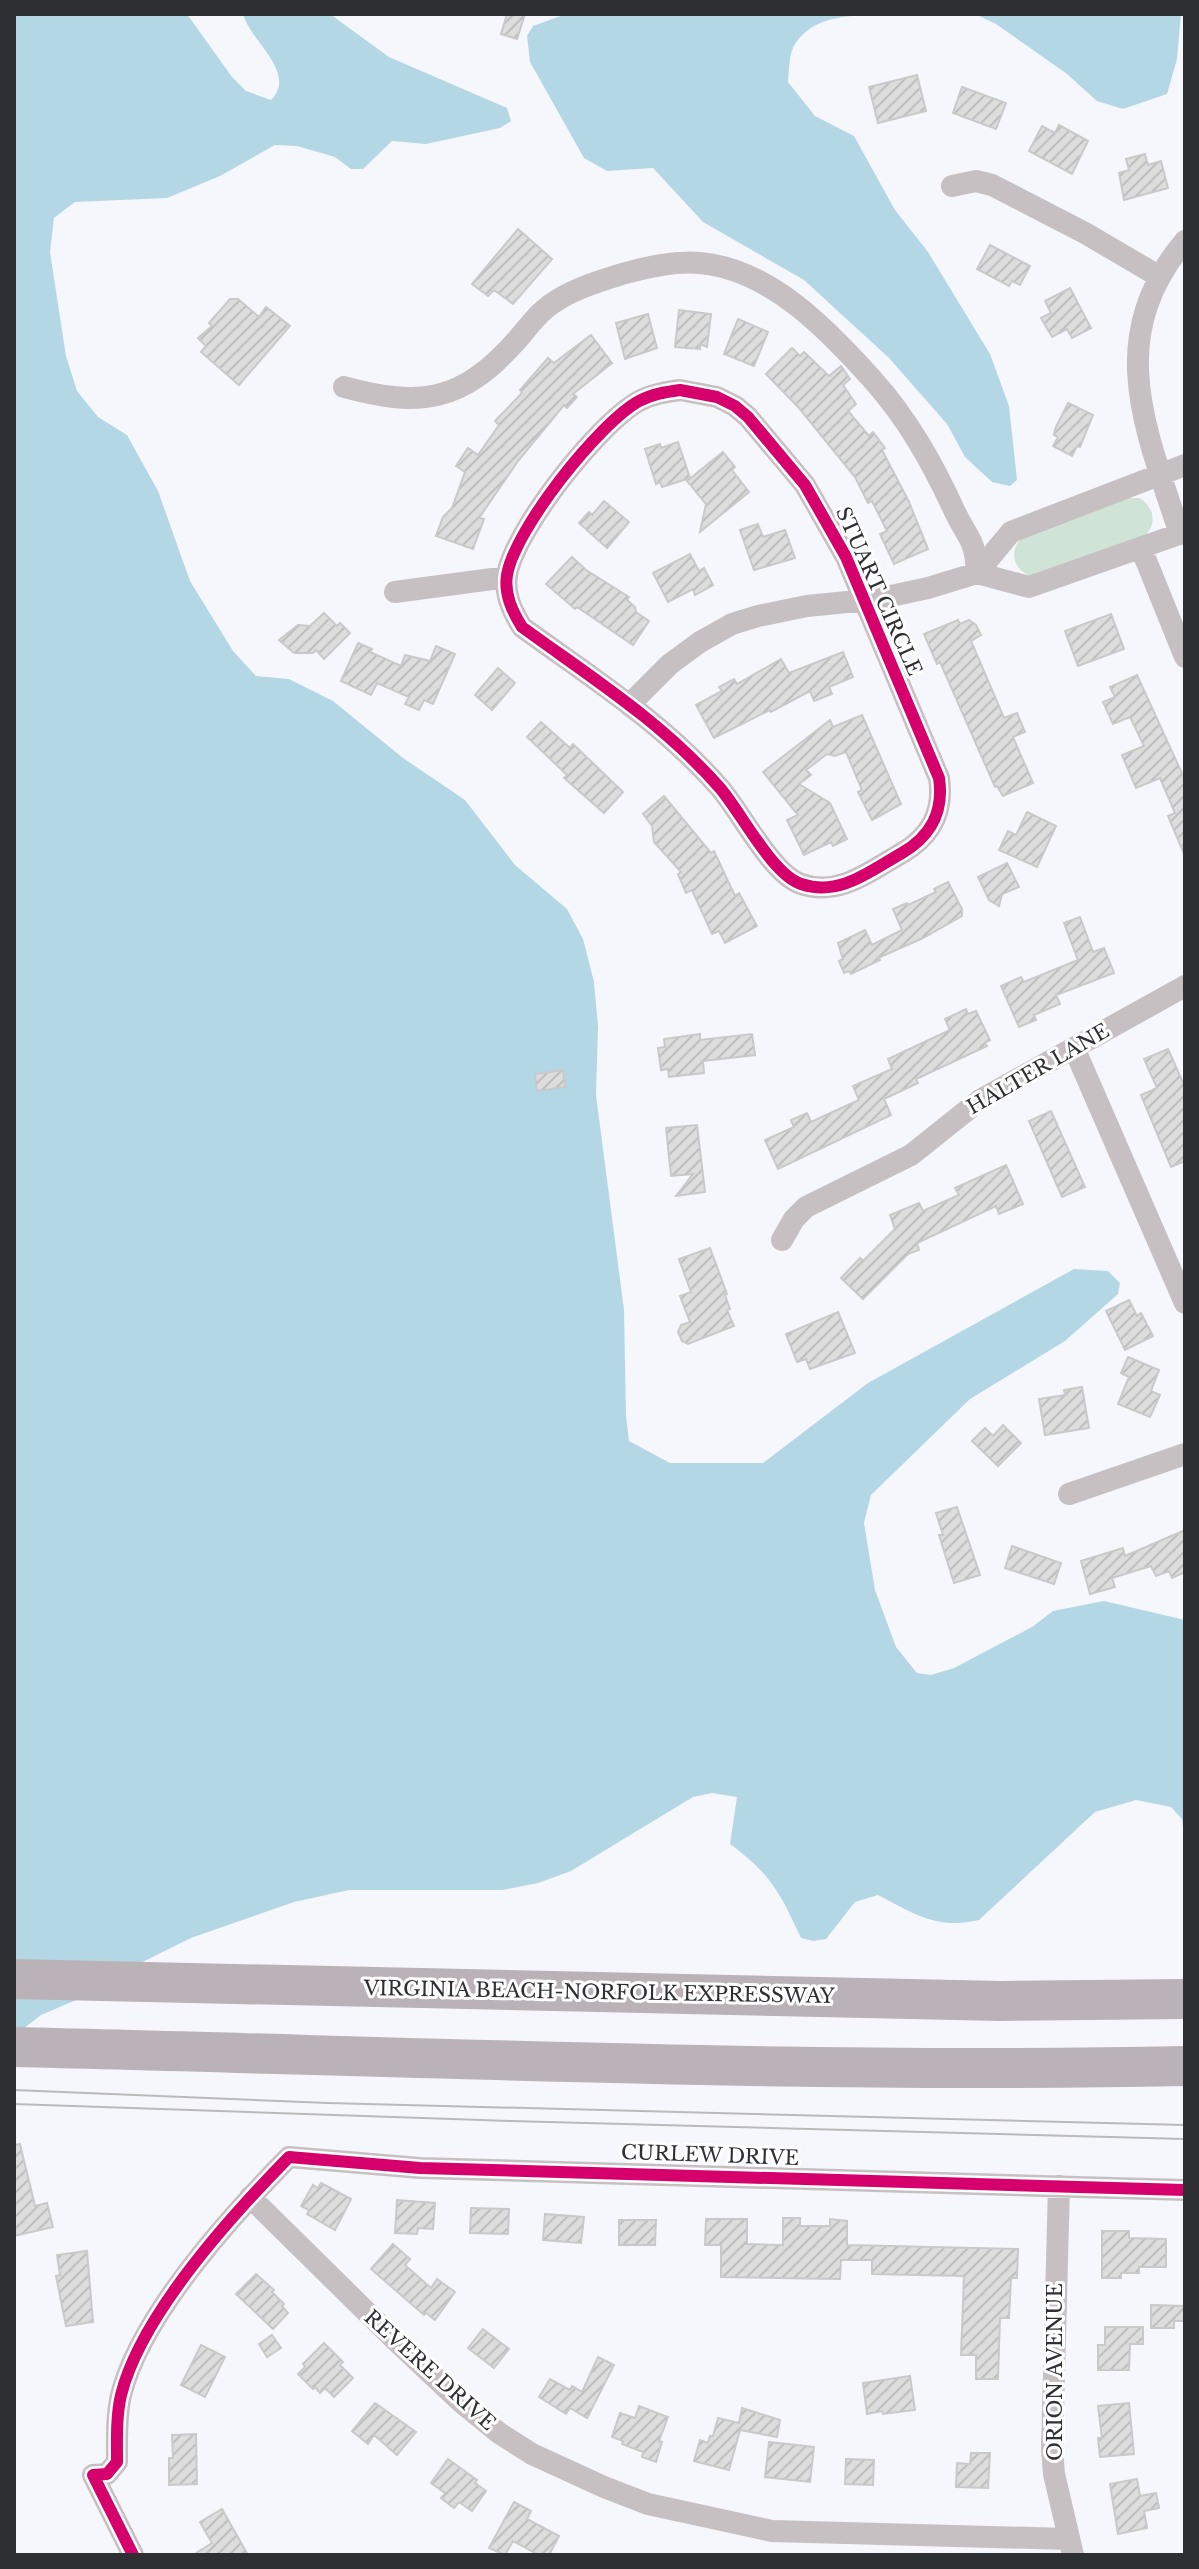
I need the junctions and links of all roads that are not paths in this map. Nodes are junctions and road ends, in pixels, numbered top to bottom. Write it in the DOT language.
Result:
graph roads {
  1 [pos="952,186"];
  2 [pos="1185,241"];
  3 [pos="1160,277"];
  4 [pos="344,387"];
  5 [pos="1185,465"];
  6 [pos="1160,474"];
  7 [pos="1182,533"];
  8 [pos="1141,548"];
  9 [pos="977,573"];
  10 [pos="507,577"];
  11 [pos="395,592"];
  12 [pos="864,601"];
  13 [pos="1185,657"];
  14 [pos="629,705"];
  15 [pos="1185,986"];
  16 [pos="1074,1048"];
  17 [pos="782,1240"];
  18 [pos="1185,1303"];
  19 [pos="1185,1454"];
  20 [pos="1069,1494"];
  21 [pos="14,1979"];
  22 [pos="1185,1999"];
  23 [pos="14,2047"];
  24 [pos="1185,2066"];
  25 [pos="1059,2186"];
  26 [pos="1185,2190"];
  27 [pos="250,2197"];
  28 [pos="1032,2546"];
  29 [pos="1071,2547"];
  30 [pos="133,2555"];
  1 -- 3 [label="street"];
  2 -- 3 [label="street"];
  3 -- 6 [label="street"];
  4 -- 9 [label="street"];
  5 -- 6 [label="street"];
  6 -- 7 [label="street"];
  6 -- 9 [label="street"];
  7 -- 8 [label="street"];
  8 -- 9 [label="street"];
  8 -- 13 [label="street"];
  9 -- 12 [label="street"];
  10 -- 11 [label="street"];
  10 -- 12 [label="street, STUART CIRCLE"];
  10 -- 14 [label="street, STUART CIRCLE"];
  12 -- 14 [label="street"];
  12 -- 14 [label="street, STUART CIRCLE"];
  15 -- 16 [label="street, HALTER LANE"];
  16 -- 17 [label="street, HALTER LANE"];
  16 -- 18 [label="street"];
  19 -- 20 [label="street"];
  21 -- 22 [label="highway, VIRGINIA BEACH-NORFOLK EXPRESSWAY"];
  23 -- 24 [label="highway"];
  25 -- 26 [label="street, CURLEW DRIVE"];
  25 -- 27 [label="street, CURLEW DRIVE"];
  25 -- 29 [label="street, ORION AVENUE"];
  27 -- 28 [label="street, REVERE DRIVE"];
  27 -- 30 [label="street"];
  28 -- 29 [label="street, REVERE DRIVE"];
}
